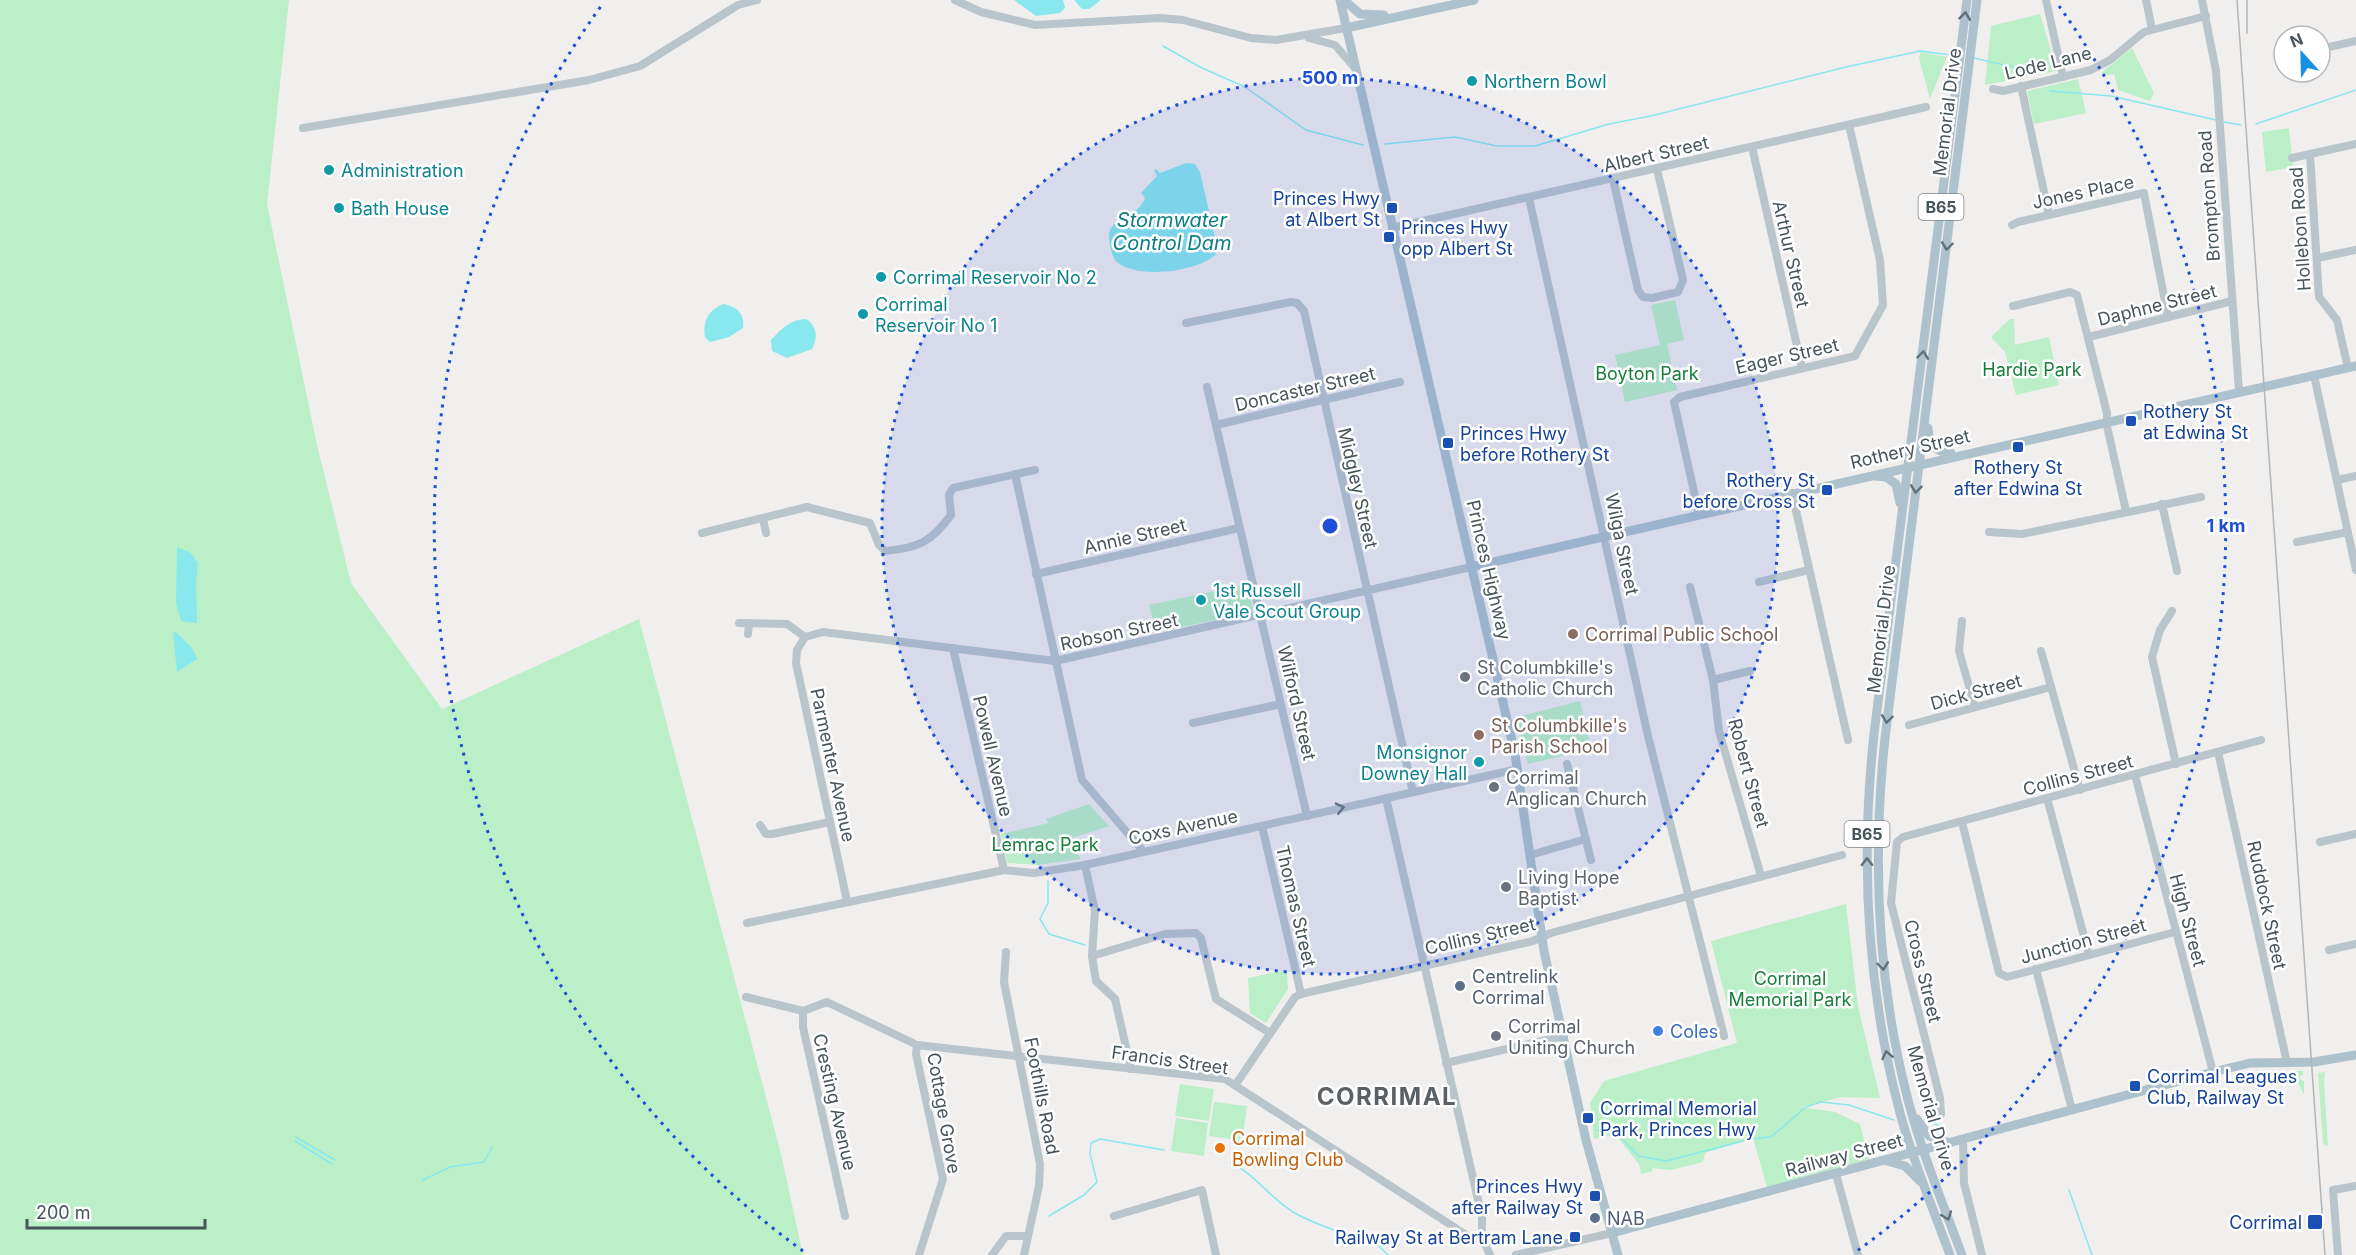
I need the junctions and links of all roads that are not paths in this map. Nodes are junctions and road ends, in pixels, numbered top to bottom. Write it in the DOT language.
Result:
graph roads {
  1 [pos="757,0"];
  2 [pos="955,0"];
  3 [pos="1342,0"];
  4 [pos="1473,0"];
  5 [pos="1967,0"];
  6 [pos="1977,0"];
  7 [pos="2046,0"];
  8 [pos="2146,0"];
  9 [pos="2202,0"];
  10 [pos="1423,11"];
  11 [pos="2206,16"];
  12 [pos="1346,28"];
  13 [pos="2152,29"];
  14 [pos="1304,38"];
  15 [pos="2356,41"];
  16 [pos="2332,46"];
  17 [pos="1355,69"];
  18 [pos="2063,76"];
  19 [pos="2021,86"];
  20 [pos="1993,89"];
  21 [pos="1926,107"];
  22 [pos="1849,125"];
  23 [pos="303,128"];
  24 [pos="2356,144"];
  25 [pos="1752,147"];
  26 [pos="2310,154"];
  27 [pos="2292,158"];
  28 [pos="1656,169"];
  29 [pos="1613,179"];
  30 [pos="1529,198"];
  31 [pos="2049,215"];
  32 [pos="2012,225"];
  33 [pos="1392,228"];
  34 [pos="2356,250"];
  35 [pos="2317,258"];
  36 [pos="2232,301"];
  37 [pos="2013,306"];
  38 [pos="2168,317"];
  39 [pos="1186,323"];
  40 [pos="2089,337"];
  41 [pos="2352,367"];
  42 [pos="1802,368"];
  43 [pos="2314,375"];
  44 [pos="1400,382"];
  45 [pos="1207,387"];
  46 [pos="2239,391"];
  47 [pos="1322,400"];
  48 [pos="1927,414"];
  49 [pos="2108,421"];
  50 [pos="1216,424"];
  51 [pos="1965,453"];
  52 [pos="1919,464"];
  53 [pos="1908,466"];
  54 [pos="1035,470"];
  55 [pos="1015,474"];
  56 [pos="1869,475"];
  57 [pos="2356,476"];
  58 [pos="2337,480"];
  59 [pos="1792,493"];
  60 [pos="2201,496"];
  61 [pos="2162,504"];
  62 [pos="2126,512"];
  63 [pos="1699,514"];
  64 [pos="763,519"];
  65 [pos="1901,523"];
  66 [pos="1239,528"];
  67 [pos="1989,532"];
  68 [pos="2348,532"];
  69 [pos="702,533"];
  70 [pos="766,533"];
  71 [pos="1605,535"];
  72 [pos="2297,542"];
  73 [pos="1471,567"];
  74 [pos="1809,570"];
  75 [pos="2356,570"];
  76 [pos="2177,571"];
  77 [pos="1036,574"];
  78 [pos="1759,582"];
  79 [pos="1690,587"];
  80 [pos="1366,592"];
  81 [pos="2172,611"];
  82 [pos="1261,616"];
  83 [pos="1962,621"];
  84 [pos="739,623"];
  85 [pos="749,623"];
  86 [pos="748,634"];
  87 [pos="805,638"];
  88 [pos="953,648"];
  89 [pos="2041,651"];
  90 [pos="1055,661"];
  91 [pos="1750,671"];
  92 [pos="1713,680"];
  93 [pos="2051,687"];
  94 [pos="1281,704"];
  95 [pos="1975,707"];
  96 [pos="1193,723"];
  97 [pos="1909,725"];
  98 [pos="1848,740"];
  99 [pos="2261,741"];
  100 [pos="2218,752"];
  101 [pos="2176,764"];
  102 [pos="1567,765"];
  103 [pos="1518,769"];
  104 [pos="2135,775"];
  105 [pos="2080,790"];
  106 [pos="1413,792"];
  107 [pos="1386,798"];
  108 [pos="2047,798"];
  109 [pos="1308,816"];
  110 [pos="830,822"];
  111 [pos="1962,822"];
  112 [pos="760,825"];
  113 [pos="1262,826"];
  114 [pos="2356,834"];
  115 [pos="1903,837"];
  116 [pos="1586,839"];
  117 [pos="2320,842"];
  118 [pos="1143,851"];
  119 [pos="1530,855"];
  120 [pos="1842,855"];
  121 [pos="1591,860"];
  122 [pos="1085,865"];
  123 [pos="1004,870"];
  124 [pos="1761,876"];
  125 [pos="1690,895"];
  126 [pos="847,901"];
  127 [pos="747,923"];
  128 [pos="2175,932"];
  129 [pos="1541,938"];
  130 [pos="2356,944"];
  131 [pos="2329,950"];
  132 [pos="1006,952"];
  133 [pos="2089,955"];
  134 [pos="1092,956"];
  135 [pos="1424,964"];
  136 [pos="2036,969"];
  137 [pos="1301,994"];
  138 [pos="746,997"];
  139 [pos="803,1011"];
  140 [pos="1269,1034"];
  141 [pos="1564,1036"];
  142 [pos="1724,1036"];
  143 [pos="917,1045"];
  144 [pos="2356,1055"];
  145 [pos="1019,1056"];
  146 [pos="1446,1063"];
  147 [pos="2287,1063"];
  148 [pos="1131,1069"];
  149 [pos="2213,1072"];
  150 [pos="1236,1084"];
  151 [pos="1908,1101"];
  152 [pos="2072,1110"];
  153 [pos="1941,1114"];
  154 [pos="1963,1140"];
  155 [pos="1951,1143"];
  156 [pos="1923,1151"];
  157 [pos="1912,1154"];
  158 [pos="1882,1161"];
  159 [pos="1836,1174"];
  160 [pos="2356,1186"];
  161 [pos="1925,1188"];
  162 [pos="845,1216"];
  163 [pos="1114,1216"];
  164 [pos="1612,1233"];
  165 [pos="1028,1236"];
  166 [pos="1482,1238"];
  167 [pos="919,1255"];
  168 [pos="992,1255"];
  169 [pos="1024,1255"];
  170 [pos="1216,1255"];
  171 [pos="1490,1255"];
  172 [pos="1516,1255"];
  173 [pos="1618,1255"];
  174 [pos="1858,1255"];
  175 [pos="1950,1255"];
  176 [pos="1962,1255"];
  177 [pos="1982,1255"];
  178 [pos="2338,1255"];
  1 -- 23 [label="street"];
  2 -- 14 [label="street"];
  3 -- 10 [label="main road"];
  3 -- 12 [label="main road, Princes Highway"];
  4 -- 10 [label="main road"];
  53 -- 5 [label="main road, Memorial Drive / B65, one-way"];
  6 -- 48 [label="main road, Memorial Drive / B65, one-way"];
  7 -- 18 [label="street"];
  8 -- 13 [label="street"];
  9 -- 11 [label="street, Brompton Road"];
  10 -- 12 [label="main road"];
  11 -- 13 [label="street, Lode Lane"];
  11 -- 36 [label="street, Brompton Road"];
  12 -- 14 [label="street"];
  12 -- 17 [label="main road, Princes Highway"];
  13 -- 18 [label="street, Lode Lane"];
  14 -- 17 [label="street"];
  15 -- 16 [label="street"];
  17 -- 33 [label="main road, Princes Highway"];
  18 -- 19 [label="street, Lode Lane"];
  19 -- 20 [label="street, Lode Lane"];
  19 -- 31 [label="street"];
  21 -- 22 [label="street, Albert Street"];
  22 -- 25 [label="street, Albert Street"];
  22 -- 42 [label="street, Eager Street"];
  24 -- 26 [label="street"];
  25 -- 28 [label="street, Albert Street"];
  25 -- 42 [label="street, Arthur Street"];
  26 -- 27 [label="street"];
  26 -- 35 [label="street, Hollebon Road"];
  28 -- 29 [label="street, Albert Street"];
  28 -- 29 [label="street"];
  29 -- 30 [label="street, Albert Street"];
  30 -- 33 [label="street, Albert Street"];
  30 -- 71 [label="street, Wilga Street"];
  31 -- 32 [label="street, Jones Place"];
  31 -- 38 [label="street, Jones Place"];
  33 -- 73 [label="main road, Princes Highway"];
  34 -- 35 [label="street"];
  35 -- 41 [label="street, Hollebon Road"];
  36 -- 38 [label="street, Daphne Street"];
  36 -- 46 [label="street, Brompton Road"];
  37 -- 40 [label="street"];
  38 -- 40 [label="street, Daphne Street"];
  39 -- 47 [label="street, Midgley Street"];
  40 -- 49 [label="street"];
  41 -- 43 [label="main road, Rothery Street"];
  42 -- 63 [label="street, Eager Street"];
  43 -- 46 [label="main road, Rothery Street"];
  43 -- 58 [label="street"];
  44 -- 47 [label="street, Doncaster Street"];
  45 -- 50 [label="street, Wilford Street"];
  46 -- 49 [label="main road, Rothery Street"];
  47 -- 50 [label="street, Doncaster Street"];
  47 -- 80 [label="street, Midgley Street"];
  48 -- 51 [label="main road"];
  48 -- 52 [label="main road, Memorial Drive / B65"];
  49 -- 51 [label="main road, Rothery Street"];
  49 -- 62 [label="street"];
  50 -- 66 [label="street, Wilford Street"];
  51 -- 52 [label="main road, Rothery Street"];
  52 -- 53 [label="main road, Rothery Street"];
  52 -- 151 [label="main road, Memorial Drive / B65, one-way"];
  53 -- 56 [label="main road, Rothery Street"];
  53 -- 65 [label="main road, Memorial Drive / B65"];
  54 -- 55 [label="street"];
  55 -- 64 [label="street"];
  55 -- 77 [label="street"];
  56 -- 59 [label="main road, Rothery Street"];
  56 -- 65 [label="main road"];
  57 -- 58 [label="street"];
  58 -- 68 [label="street"];
  59 -- 63 [label="main road, Rothery Street"];
  59 -- 74 [label="street"];
  60 -- 61 [label="street"];
  61 -- 62 [label="street"];
  61 -- 76 [label="street"];
  62 -- 67 [label="street"];
  63 -- 71 [label="main road, Rothery Street"];
  64 -- 69 [label="street"];
  64 -- 70 [label="street"];
  157 -- 65 [label="main road, Memorial Drive / B65, one-way"];
  66 -- 77 [label="street, Annie Street"];
  66 -- 82 [label="street, Wilford Street"];
  68 -- 72 [label="street"];
  68 -- 75 [label="street"];
  71 -- 73 [label="main road, Rothery Street"];
  71 -- 125 [label="street, Wilga Street"];
  73 -- 80 [label="street, Robson Street"];
  73 -- 103 [label="main road, Princes Highway"];
  74 -- 78 [label="street"];
  74 -- 98 [label="street"];
  77 -- 90 [label="street"];
  79 -- 92 [label="street, Robert Street"];
  80 -- 82 [label="street, Robson Street"];
  80 -- 106 [label="street, Midgley Street"];
  81 -- 101 [label="street"];
  82 -- 90 [label="street, Robson Street"];
  82 -- 94 [label="street, Wilford Street"];
  83 -- 95 [label="street"];
  84 -- 85 [label="street"];
  85 -- 86 [label="street"];
  85 -- 87 [label="street"];
  87 -- 88 [label="street, Robson Street"];
  87 -- 110 [label="street, Parmenter Avenue"];
  88 -- 90 [label="street, Robson Street"];
  88 -- 123 [label="street, Powell Avenue"];
  89 -- 93 [label="street"];
  90 -- 118 [label="street"];
  91 -- 92 [label="street"];
  92 -- 124 [label="street, Robert Street"];
  93 -- 95 [label="street, Dick Street"];
  93 -- 105 [label="street"];
  94 -- 96 [label="street"];
  94 -- 109 [label="street, Wilford Street"];
  95 -- 97 [label="street, Dick Street"];
  99 -- 100 [label="street, Collins Street"];
  100 -- 101 [label="street, Collins Street"];
  100 -- 147 [label="street, Ruddock Street"];
  101 -- 104 [label="street, Collins Street"];
  102 -- 116 [label="street"];
  103 -- 106 [label="street, Coxs Avenue"];
  103 -- 119 [label="main road, Princes Highway"];
  104 -- 105 [label="street, Collins Street"];
  104 -- 128 [label="street, High Street"];
  105 -- 108 [label="street, Collins Street"];
  106 -- 107 [label="street, Coxs Avenue"];
  109 -- 107 [label="street, Coxs Avenue, one-way"];
  107 -- 135 [label="street"];
  108 -- 111 [label="street, Collins Street"];
  108 -- 133 [label="street"];
  109 -- 113 [label="street, Coxs Avenue"];
  110 -- 112 [label="street"];
  110 -- 126 [label="street, Parmenter Avenue"];
  111 -- 115 [label="street, Collins Street"];
  111 -- 136 [label="street, Junction Street"];
  113 -- 118 [label="street, Coxs Avenue"];
  113 -- 137 [label="street, Thomas Street"];
  114 -- 117 [label="street"];
  115 -- 153 [label="street, Cross Street"];
  116 -- 119 [label="street"];
  116 -- 121 [label="street"];
  118 -- 122 [label="street, Coxs Avenue"];
  119 -- 129 [label="main road, Princes Highway"];
  120 -- 124 [label="street, Collins Street"];
  122 -- 123 [label="street, Coxs Avenue"];
  122 -- 134 [label="street"];
  123 -- 126 [label="street, Coxs Avenue"];
  124 -- 125 [label="street, Collins Street"];
  125 -- 129 [label="street, Collins Street"];
  125 -- 142 [label="street, Wilga Street"];
  126 -- 127 [label="street, Coxs Avenue"];
  128 -- 133 [label="street, Junction Street"];
  128 -- 149 [label="street, High Street"];
  129 -- 135 [label="street, Collins Street"];
  129 -- 141 [label="main road, Princes Highway"];
  130 -- 131 [label="street"];
  132 -- 145 [label="street, Foothills Road"];
  133 -- 136 [label="street, Junction Street"];
  134 -- 140 [label="street"];
  134 -- 148 [label="street"];
  135 -- 137 [label="street, Collins Street"];
  135 -- 146 [label="street"];
  136 -- 152 [label="street"];
  137 -- 140 [label="street"];
  138 -- 139 [label="street"];
  139 -- 143 [label="street, Cresting Avenue"];
  139 -- 162 [label="street, Cresting Avenue"];
  140 -- 150 [label="street"];
  141 -- 146 [label="street"];
  141 -- 164 [label="main road, Princes Highway"];
  143 -- 145 [label="street, Francis Street"];
  143 -- 167 [label="street, Cottage Grove"];
  144 -- 147 [label="main road, Railway Street"];
  145 -- 148 [label="street, Francis Street"];
  145 -- 165 [label="street, Foothills Road"];
  146 -- 166 [label="street"];
  147 -- 149 [label="main road, Railway Street"];
  148 -- 150 [label="street, Francis Street"];
  149 -- 152 [label="main road, Railway Street"];
  150 -- 166 [label="street, Francis Street"];
  151 -- 155 [label="main road"];
  151 -- 156 [label="main road, Memorial Drive / B65"];
  152 -- 154 [label="main road, Railway Street"];
  154 -- 155 [label="main road, Railway Street"];
  154 -- 177 [label="street"];
  155 -- 156 [label="main road, Railway Street"];
  156 -- 157 [label="main road, Railway Street"];
  156 -- 176 [label="main road, Memorial Drive / B65, one-way"];
  157 -- 158 [label="main road, Railway Street"];
  157 -- 161 [label="main road, Memorial Drive / B65"];
  158 -- 159 [label="main road, Railway Street"];
  158 -- 161 [label="main road"];
  159 -- 164 [label="main road, Railway Street"];
  159 -- 174 [label="street"];
  160 -- 178 [label="street"];
  161 -- 175 [label="main road, Memorial Drive / B65"];
  163 -- 170 [label="street"];
  164 -- 172 [label="street, Railway Street"];
  164 -- 173 [label="main road, Princes Highway"];
  165 -- 168 [label="street"];
  165 -- 169 [label="street, Foothills Road"];
  166 -- 171 [label="street"];
}
